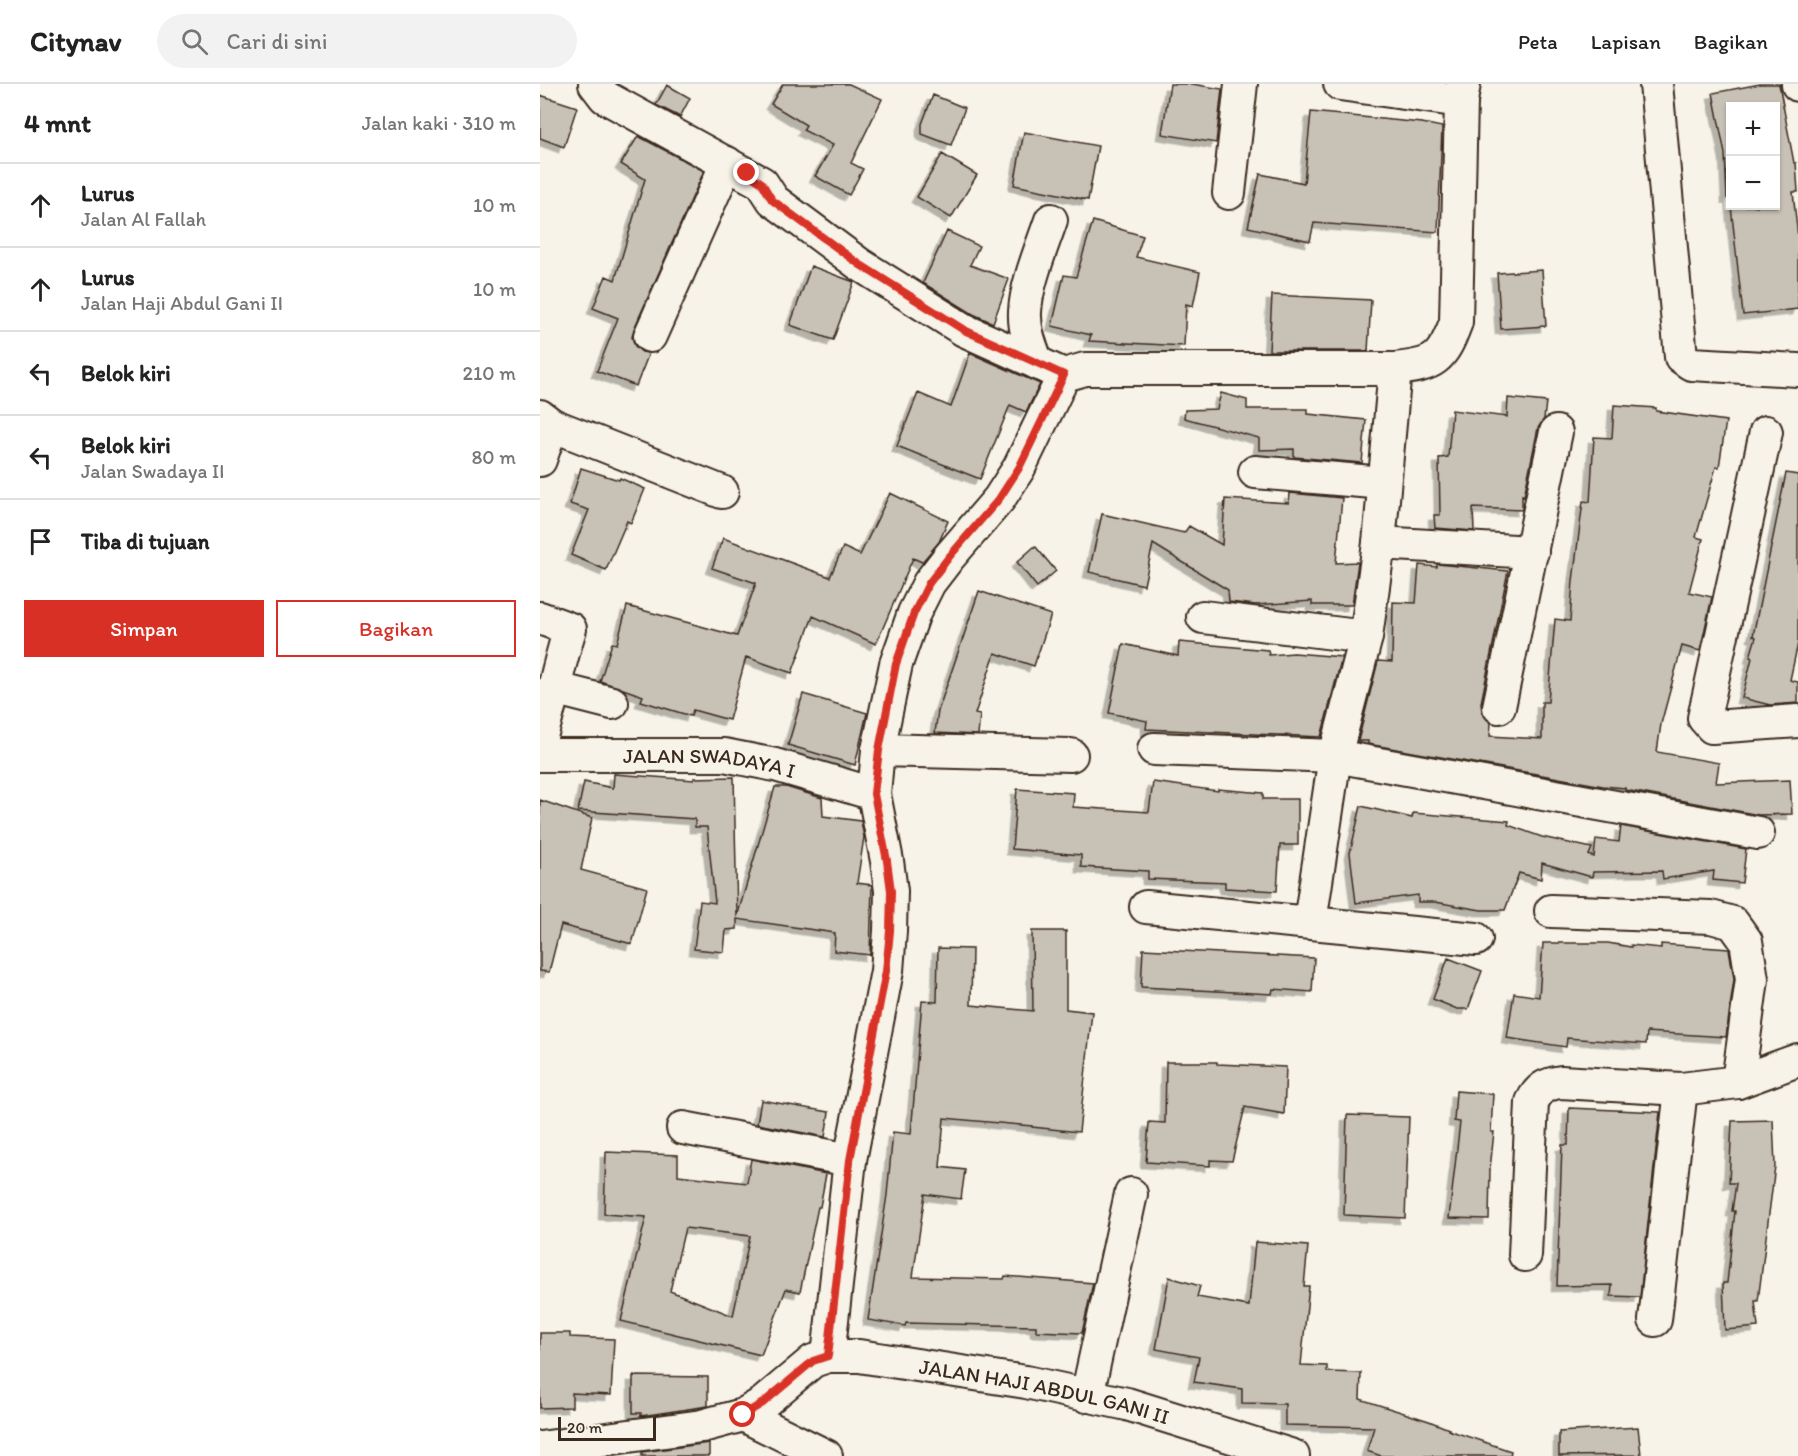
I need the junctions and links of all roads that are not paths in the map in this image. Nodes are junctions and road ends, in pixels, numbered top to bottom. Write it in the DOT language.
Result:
graph roads {
  1 [pos="595,84"];
  2 [pos="1241,84"];
  3 [pos="1340,84"];
  4 [pos="1656,84"];
  5 [pos="1462,92"];
  6 [pos="727,164"];
  7 [pos="1229,193"];
  8 [pos="1051,220"];
  9 [pos="650,336"];
  10 [pos="1050,369"];
  11 [pos="1395,369"];
  12 [pos="1798,370"];
  13 [pos="546,421"];
  14 [pos="1556,432"];
  15 [pos="1766,432"];
  16 [pos="540,460"];
  17 [pos="1255,472"];
  18 [pos="1384,483"];
  19 [pos="722,492"];
  20 [pos="1379,543"];
  21 [pos="1532,552"];
  22 [pos="1203,617"];
  23 [pos="540,618"];
  24 [pos="1366,637"];
  25 [pos="553,688"];
  26 [pos="612,703"];
  27 [pos="1499,707"];
  28 [pos="1798,721"];
  29 [pos="540,739"];
  30 [pos="1154,749"];
  31 [pos="879,750"];
  32 [pos="1071,754"];
  33 [pos="540,755"];
  34 [pos="1335,756"];
  35 [pos="874,794"];
  36 [pos="1758,833"];
  37 [pos="1146,907"];
  38 [pos="1551,911"];
  39 [pos="1310,922"];
  40 [pos="1476,939"];
  41 [pos="1798,1060"];
  42 [pos="1738,1082"];
  43 [pos="1681,1089"];
  44 [pos="683,1128"];
  45 [pos="850,1160"];
  46 [pos="1131,1194"];
  47 [pos="1525,1255"];
  48 [pos="1655,1320"];
  49 [pos="828,1356"];
  50 [pos="1087,1396"];
  51 [pos="753,1409"];
  52 [pos="553,1449"];
  53 [pos="826,1456"];
  54 [pos="1293,1456"];
  1 -- 6 [label="street"];
  2 -- 7 [label="street"];
  3 -- 5 [label="street"];
  4 -- 12 [label="street"];
  5 -- 11 [label="street"];
  6 -- 9 [label="street"];
  6 -- 10 [label="street"];
  8 -- 10 [label="street"];
  10 -- 11 [label="street"];
  10 -- 31 [label="street"];
  11 -- 18 [label="street"];
  13 -- 16 [label="street"];
  13 -- 19 [label="street"];
  14 -- 21 [label="street"];
  15 -- 28 [label="street"];
  17 -- 18 [label="street"];
  18 -- 20 [label="street"];
  20 -- 21 [label="street"];
  20 -- 24 [label="street"];
  21 -- 27 [label="street"];
  22 -- 24 [label="street"];
  23 -- 25 [label="street"];
  24 -- 34 [label="street"];
  25 -- 26 [label="street"];
  25 -- 29 [label="street"];
  30 -- 34 [label="street"];
  31 -- 32 [label="street"];
  31 -- 35 [label="street"];
  33 -- 35 [label="street, JALAN SWADAYA I"];
  34 -- 36 [label="street"];
  34 -- 39 [label="street"];
  35 -- 45 [label="street"];
  37 -- 39 [label="street"];
  38 -- 42 [label="street"];
  39 -- 40 [label="street"];
  41 -- 42 [label="street"];
  42 -- 43 [label="street"];
  43 -- 47 [label="street"];
  43 -- 48 [label="street"];
  44 -- 45 [label="street"];
  45 -- 49 [label="street"];
  46 -- 50 [label="street"];
  49 -- 50 [label="street, JALAN HAJI ABDUL GANI II"];
  49 -- 51 [label="street, JALAN HAJI ABDUL GANI II"];
  50 -- 54 [label="street, JALAN HAJI ABDUL GANI II"];
  51 -- 52 [label="street"];
  51 -- 53 [label="street"];
}
